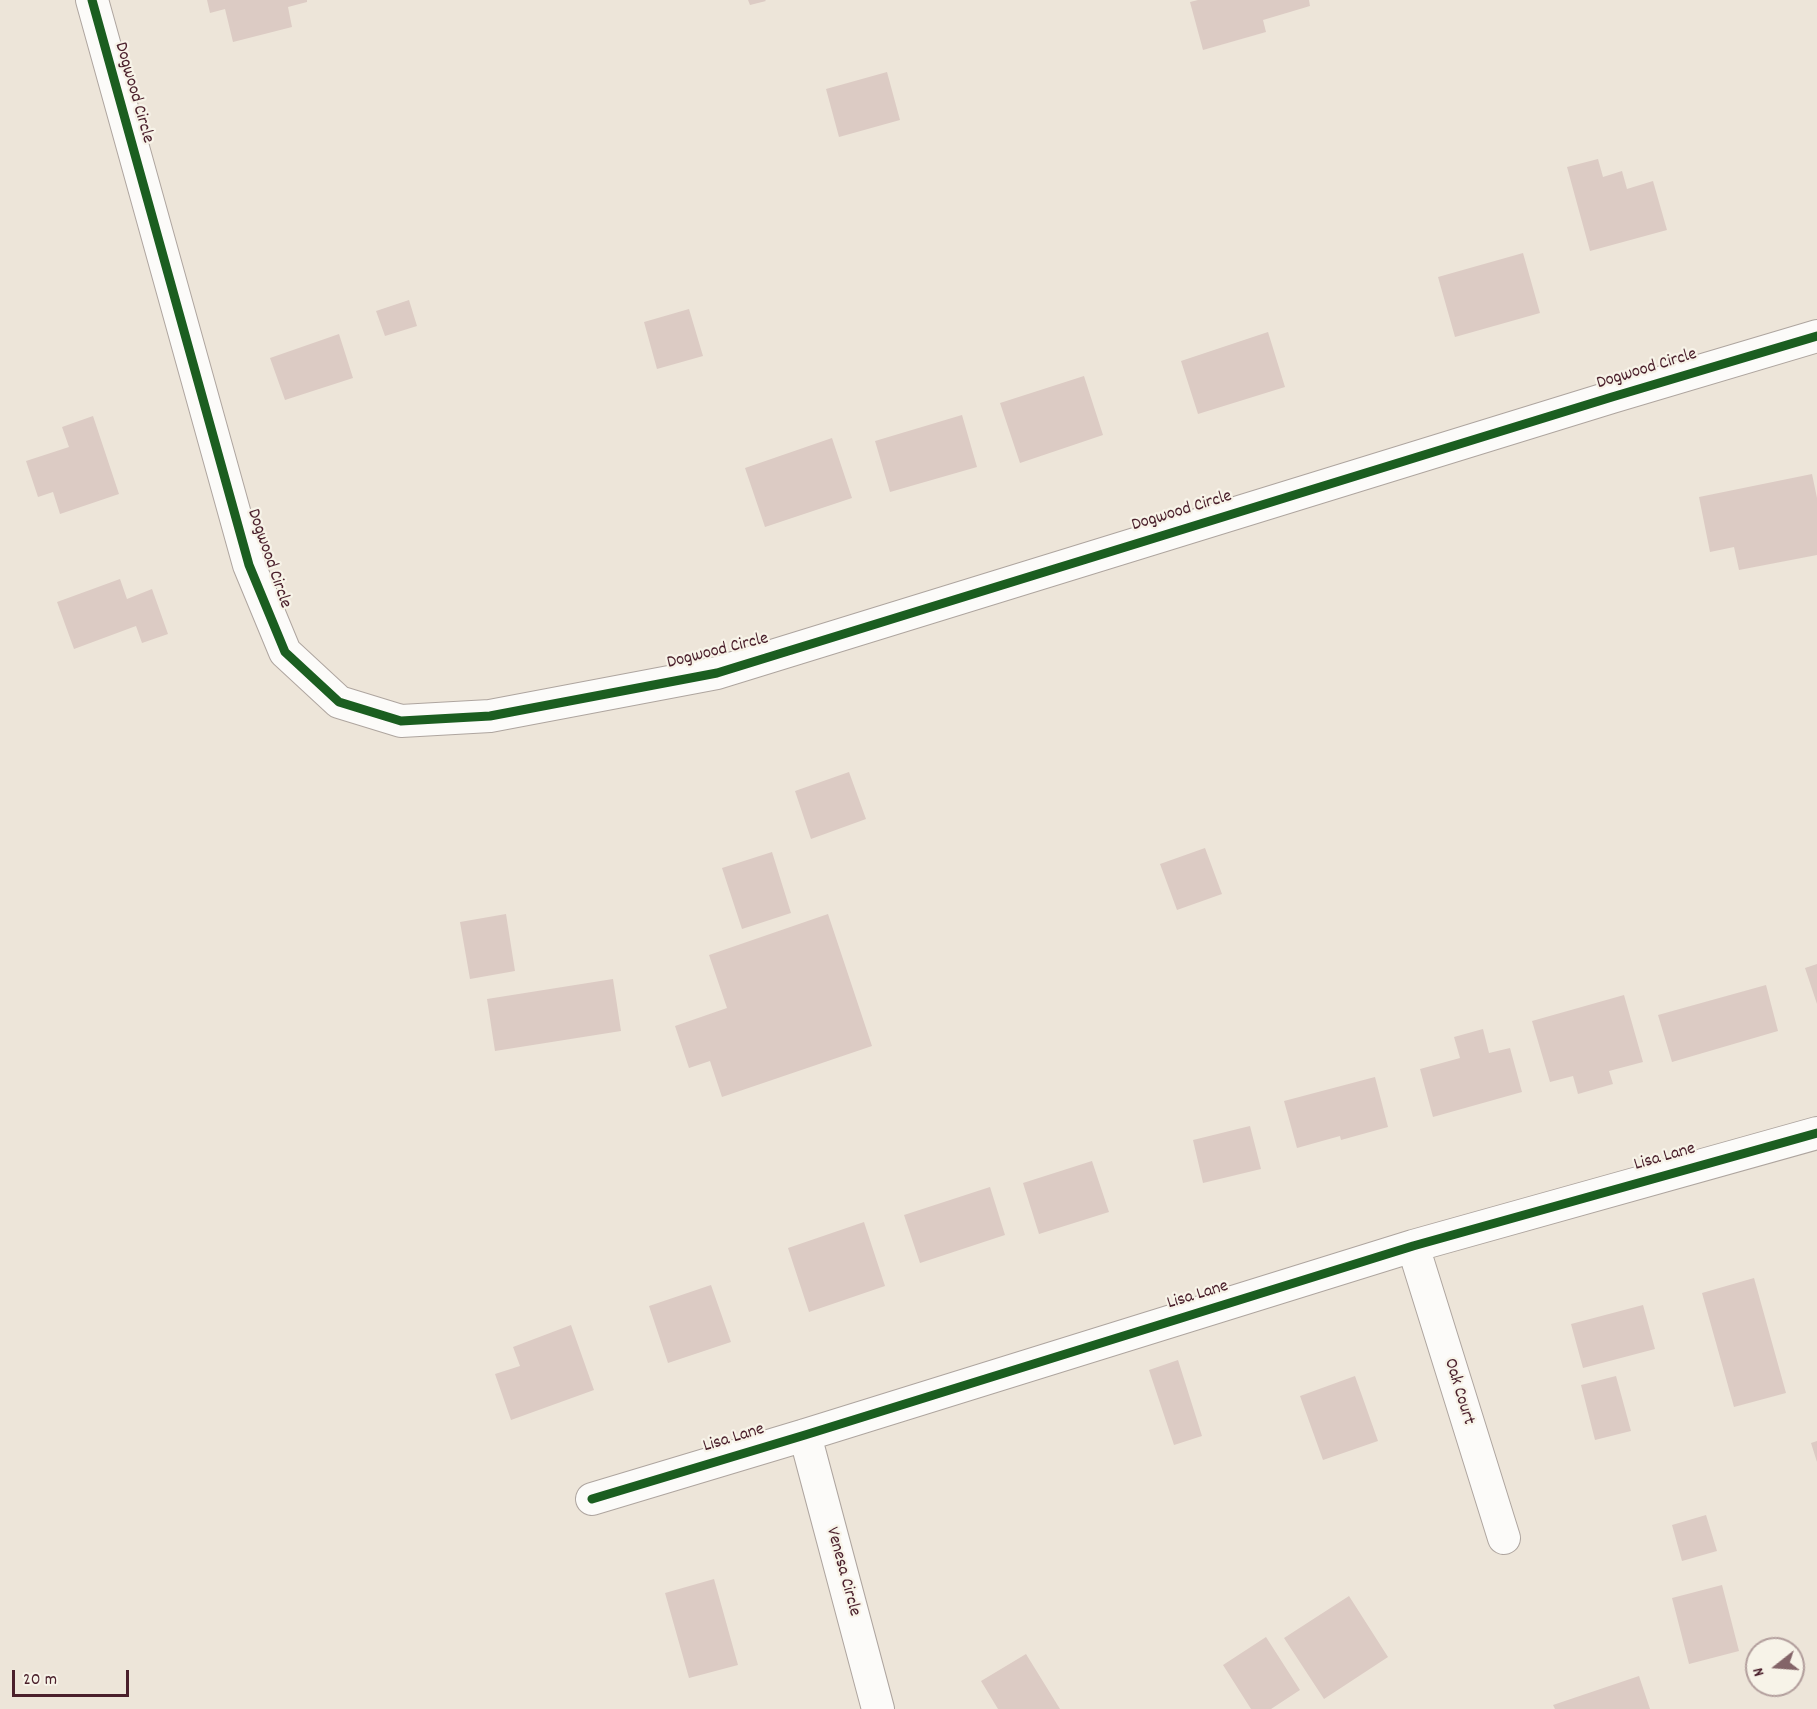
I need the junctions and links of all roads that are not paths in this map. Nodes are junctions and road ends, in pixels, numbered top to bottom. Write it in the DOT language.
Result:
graph roads {
  1 [pos="92,0"];
  2 [pos="1817,336"];
  3 [pos="1817,1133"];
  4 [pos="1413,1246"];
  5 [pos="805,1435"];
  6 [pos="592,1499"];
  7 [pos="1504,1538"];
  8 [pos="878,1709"];
  1 -- 2 [label="street, Dogwood Circle"];
  3 -- 4 [label="street, Lisa Lane"];
  4 -- 5 [label="street, Lisa Lane"];
  4 -- 7 [label="street, Oak Court"];
  5 -- 6 [label="street, Lisa Lane"];
  5 -- 8 [label="street, Venesa Circle"];
}
